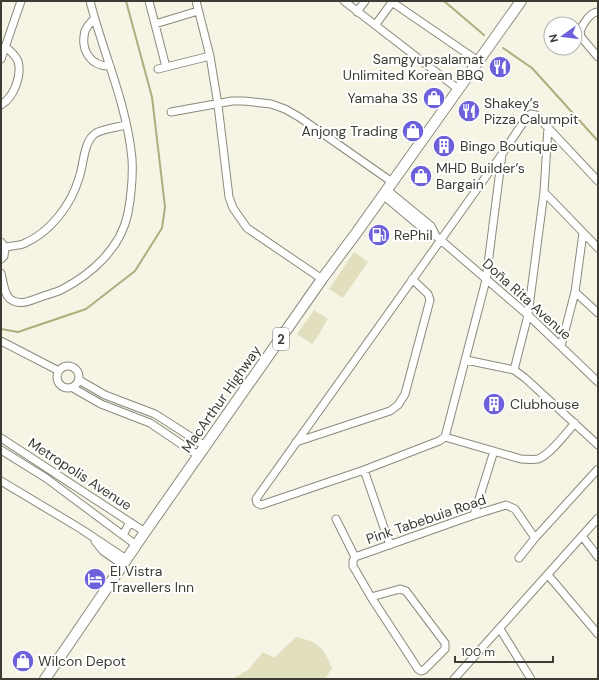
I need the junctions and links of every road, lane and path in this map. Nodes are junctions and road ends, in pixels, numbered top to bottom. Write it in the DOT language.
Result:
graph roads {
  1 [pos="21,1"];
  2 [pos="90,1"];
  3 [pos="151,1"];
  4 [pos="196,1"];
  5 [pos="344,1"];
  6 [pos="365,1"];
  7 [pos="521,1"];
  8 [pos="392,2"];
  9 [pos="198,11"];
  10 [pos="358,12"];
  11 [pos="598,12"];
  12 [pos="94,19"];
  13 [pos="155,24"];
  14 [pos="376,24"];
  15 [pos="5,48"];
  16 [pos="210,56"];
  17 [pos="598,57"];
  18 [pos="1,59"];
  19 [pos="478,61"];
  20 [pos="110,66"];
  21 [pos="458,89"];
  22 [pos="1,105"];
  23 [pos="218,105"];
  24 [pos="171,112"];
  25 [pos="126,126"];
  26 [pos="548,127"];
  27 [pos="502,154"];
  28 [pos="598,181"];
  29 [pos="388,189"];
  30 [pos="544,192"];
  31 [pos="583,232"];
  32 [pos="438,238"];
  33 [pos="3,244"];
  34 [pos="598,248"];
  35 [pos="1,259"];
  36 [pos="1,274"];
  37 [pos="322,279"];
  38 [pos="412,280"];
  39 [pos="486,280"];
  40 [pos="575,292"];
  41 [pos="598,313"];
  42 [pos="528,315"];
  43 [pos="1,341"];
  44 [pos="561,346"];
  45 [pos="466,360"];
  46 [pos="514,370"];
  47 [pos="58,371"];
  48 [pos="79,380"];
  49 [pos="598,382"];
  50 [pos="73,388"];
  51 [pos="155,414"];
  52 [pos="150,423"];
  53 [pos="575,423"];
  54 [pos="445,437"];
  55 [pos="1,438"];
  56 [pos="296,442"];
  57 [pos="598,445"];
  58 [pos="206,446"];
  59 [pos="1,450"];
  60 [pos="494,450"];
  61 [pos="199,456"];
  62 [pos="598,469"];
  63 [pos="364,470"];
  64 [pos="1,480"];
  65 [pos="474,515"];
  66 [pos="598,518"];
  67 [pos="336,519"];
  68 [pos="130,522"];
  69 [pos="145,532"];
  70 [pos="123,535"];
  71 [pos="582,536"];
  72 [pos="535,538"];
  73 [pos="390,544"];
  74 [pos="136,545"];
  75 [pos="355,557"];
  76 [pos="598,557"];
  77 [pos="519,558"];
  78 [pos="125,562"];
  79 [pos="548,575"];
  80 [pos="371,597"];
  81 [pos="500,629"];
  82 [pos="598,634"];
  83 [pos="45,679"];
  84 [pos="454,679"];
  85 [pos="531,679"];
  1 -- 15 [label="street"];
  2 -- 12 [label="street"];
  3 -- 13 [label="street"];
  4 -- 9 [label="street"];
  5 -- 10 [label="street"];
  6 -- 10 [label="street"];
  7 -- 19 [label="highway, MacArthur Highway / 2"];
  8 -- 14 [label="street"];
  8 -- 19 [label="street"];
  9 -- 13 [label="street"];
  9 -- 16 [label="street"];
  10 -- 14 [label="street"];
  11 -- 17 [label="street"];
  12 -- 20 [label="street"];
  12 -- 20 [label="street"];
  13 -- 16 [label="street"];
  14 -- 21 [label="street"];
  15 -- 18 [label="street"];
  15 -- 22 [label="street"];
  16 -- 23 [label="street"];
  19 -- 21 [label="highway, MacArthur Highway / 2"];
  20 -- 25 [label="street"];
  21 -- 29 [label="highway, MacArthur Highway / 2"];
  23 -- 24 [label="street, Doña Rita Avenue"];
  23 -- 29 [label="street, Doña Rita Avenue"];
  23 -- 37 [label="street"];
  25 -- 33 [label="street"];
  25 -- 36 [label="street"];
  26 -- 27 [label="street"];
  26 -- 28 [label="street"];
  26 -- 30 [label="street"];
  27 -- 32 [label="street"];
  27 -- 39 [label="street"];
  29 -- 32 [label="street, Doña Rita Avenue"];
  29 -- 37 [label="highway, MacArthur Highway / 2"];
  30 -- 31 [label="street"];
  30 -- 42 [label="street"];
  31 -- 34 [label="street"];
  31 -- 40 [label="street"];
  32 -- 38 [label="street"];
  32 -- 39 [label="street, Doña Rita Avenue"];
  33 -- 35 [label="street"];
  37 -- 58 [label="highway, MacArthur Highway / 2"];
  38 -- 56 [label="street"];
  38 -- 56 [label="street"];
  39 -- 42 [label="street, Doña Rita Avenue"];
  39 -- 45 [label="street"];
  40 -- 41 [label="street"];
  40 -- 44 [label="street"];
  42 -- 44 [label="street, Doña Rita Avenue"];
  42 -- 46 [label="street"];
  43 -- 47 [label="street"];
  44 -- 49 [label="street, Doña Rita Avenue"];
  45 -- 46 [label="street"];
  45 -- 54 [label="street"];
  46 -- 53 [label="street"];
  47 -- 48 [label="street"];
  47 -- 50 [label="street"];
  48 -- 50 [label="street"];
  48 -- 51 [label="street"];
  50 -- 52 [label="street"];
  51 -- 52 [label="street"];
  51 -- 58 [label="street"];
  52 -- 61 [label="street"];
  53 -- 57 [label="street"];
  53 -- 60 [label="street"];
  54 -- 60 [label="street"];
  54 -- 63 [label="street"];
  55 -- 68 [label="street, Metropolis Avenue"];
  56 -- 63 [label="street"];
  58 -- 61 [label="highway, MacArthur Highway / 2"];
  59 -- 70 [label="street, Metropolis Avenue"];
  60 -- 65 [label="street"];
  61 -- 69 [label="highway, MacArthur Highway / 2"];
  62 -- 72 [label="street"];
  63 -- 73 [label="street"];
  64 -- 78 [label="street"];
  65 -- 72 [label="street, Pink Tabebuia Road"];
  65 -- 73 [label="street, Pink Tabebuia Road"];
  66 -- 71 [label="street"];
  67 -- 75 [label="street"];
  68 -- 69 [label="street, Metropolis Avenue"];
  68 -- 70 [label="street"];
  69 -- 74 [label="highway, MacArthur Highway / 2"];
  70 -- 74 [label="street, Metropolis Avenue"];
  71 -- 76 [label="street"];
  71 -- 79 [label="street"];
  72 -- 77 [label="street"];
  73 -- 75 [label="street, Pink Tabebuia Road"];
  74 -- 78 [label="highway, MacArthur Highway / 2"];
  75 -- 80 [label="street, Pink Tabebuia Road"];
  78 -- 83 [label="highway, MacArthur Highway / 2"];
  79 -- 81 [label="street"];
  79 -- 82 [label="street"];
  80 -- 80 [label="street, Pink Tabebuia Road"];
  81 -- 84 [label="street"];
  81 -- 85 [label="street"];
}
